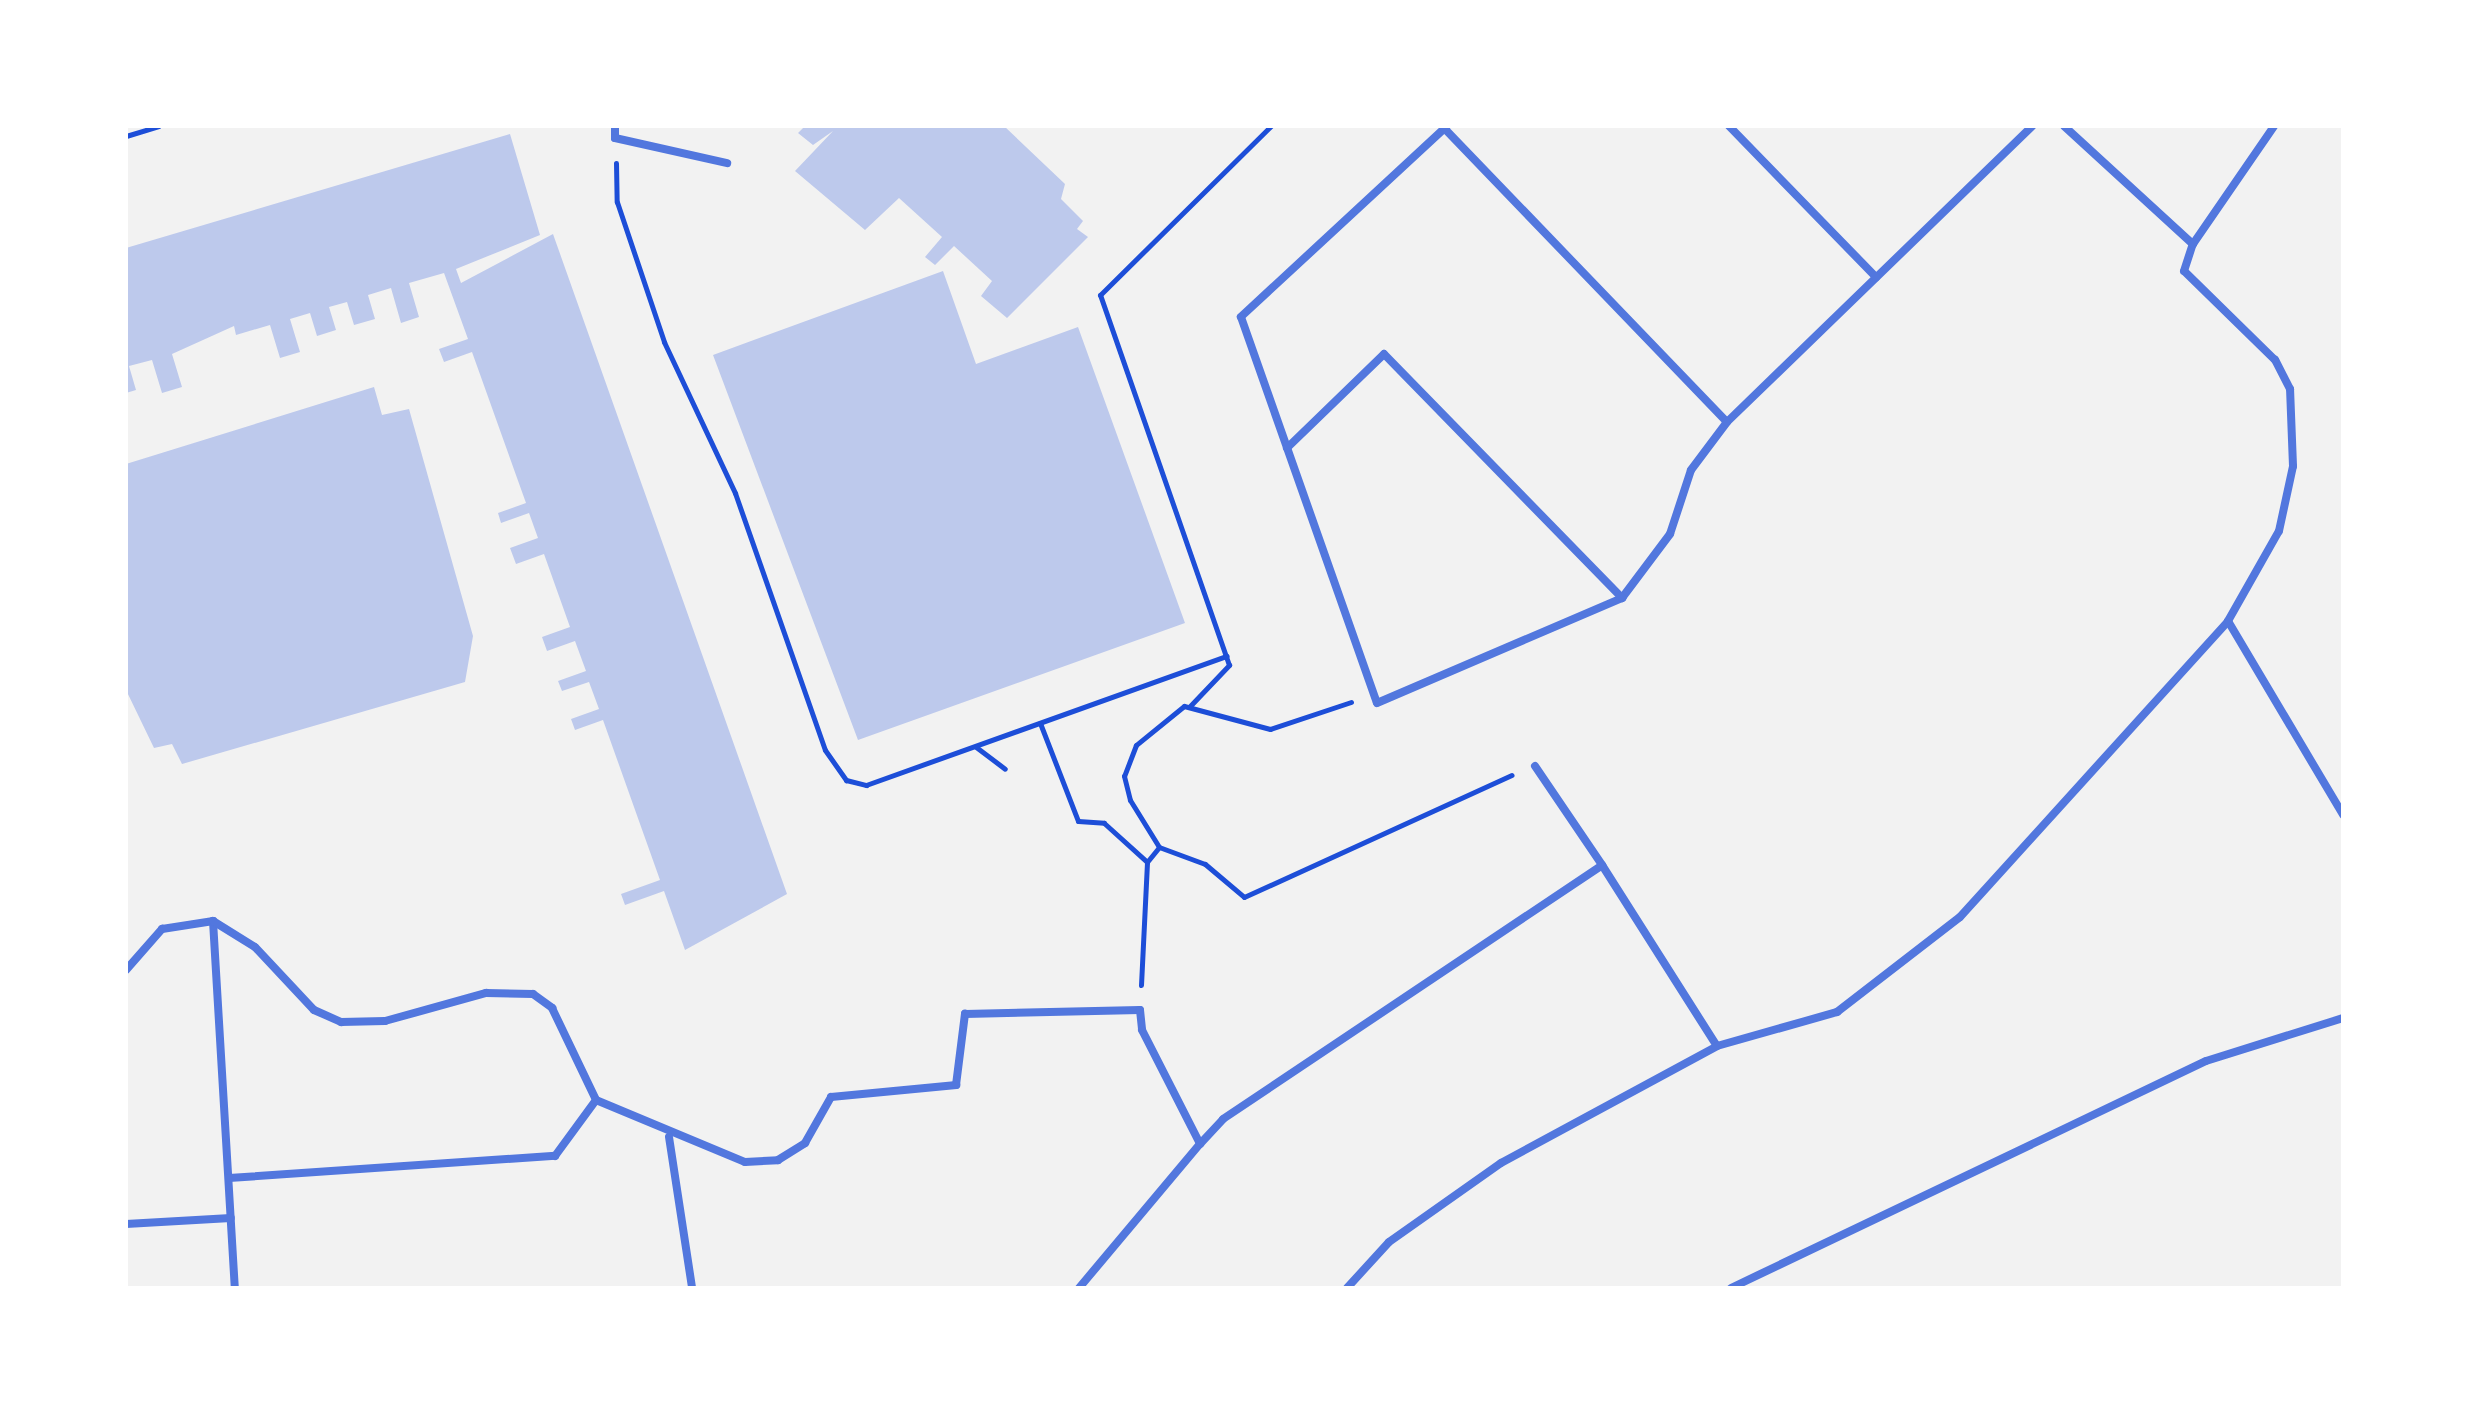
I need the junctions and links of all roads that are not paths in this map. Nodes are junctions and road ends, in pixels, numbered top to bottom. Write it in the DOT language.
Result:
graph roads {
  1 [pos="615,126"];
  2 [pos="1729,126"];
  3 [pos="2032,126"];
  4 [pos="2064,126"];
  5 [pos="2274,126"];
  6 [pos="1446,127"];
  7 [pos="727,163"];
  8 [pos="2193,244"];
  9 [pos="1876,277"];
  10 [pos="1727,422"];
  11 [pos="1287,448"];
  12 [pos="1622,598"];
  13 [pos="2228,621"];
  14 [pos="1535,766"];
  15 [pos="2343,815"];
  16 [pos="1602,865"];
  17 [pos="213,921"];
  18 [pos="126,970"];
  19 [pos="2343,1018"];
  20 [pos="1717,1046"];
  21 [pos="596,1100"];
  22 [pos="669,1137"];
  23 [pos="1200,1144"];
  24 [pos="229,1178"];
  25 [pos="231,1218"];
  26 [pos="126,1224"];
  27 [pos="235,1288"];
  28 [pos="692,1288"];
  29 [pos="1079,1288"];
  30 [pos="1347,1288"];
  31 [pos="1731,1288"];
  1 -- 7 [label="street"];
  2 -- 9 [label="street"];
  3 -- 9 [label="street"];
  4 -- 8 [label="street"];
  5 -- 8 [label="street"];
  6 -- 10 [label="street"];
  6 -- 11 [label="street"];
  8 -- 13 [label="street"];
  9 -- 10 [label="street"];
  10 -- 12 [label="street"];
  11 -- 12 [label="street"];
  11 -- 12 [label="street"];
  13 -- 15 [label="street"];
  13 -- 20 [label="street"];
  14 -- 16 [label="street"];
  16 -- 20 [label="street"];
  16 -- 23 [label="street"];
  17 -- 18 [label="street"];
  17 -- 21 [label="street"];
  17 -- 24 [label="street"];
  19 -- 31 [label="street"];
  20 -- 30 [label="street"];
  21 -- 22 [label="street"];
  21 -- 24 [label="street"];
  22 -- 23 [label="street"];
  22 -- 28 [label="street"];
  23 -- 29 [label="street"];
  24 -- 25 [label="street"];
  25 -- 26 [label="street"];
  25 -- 27 [label="street"];
}
